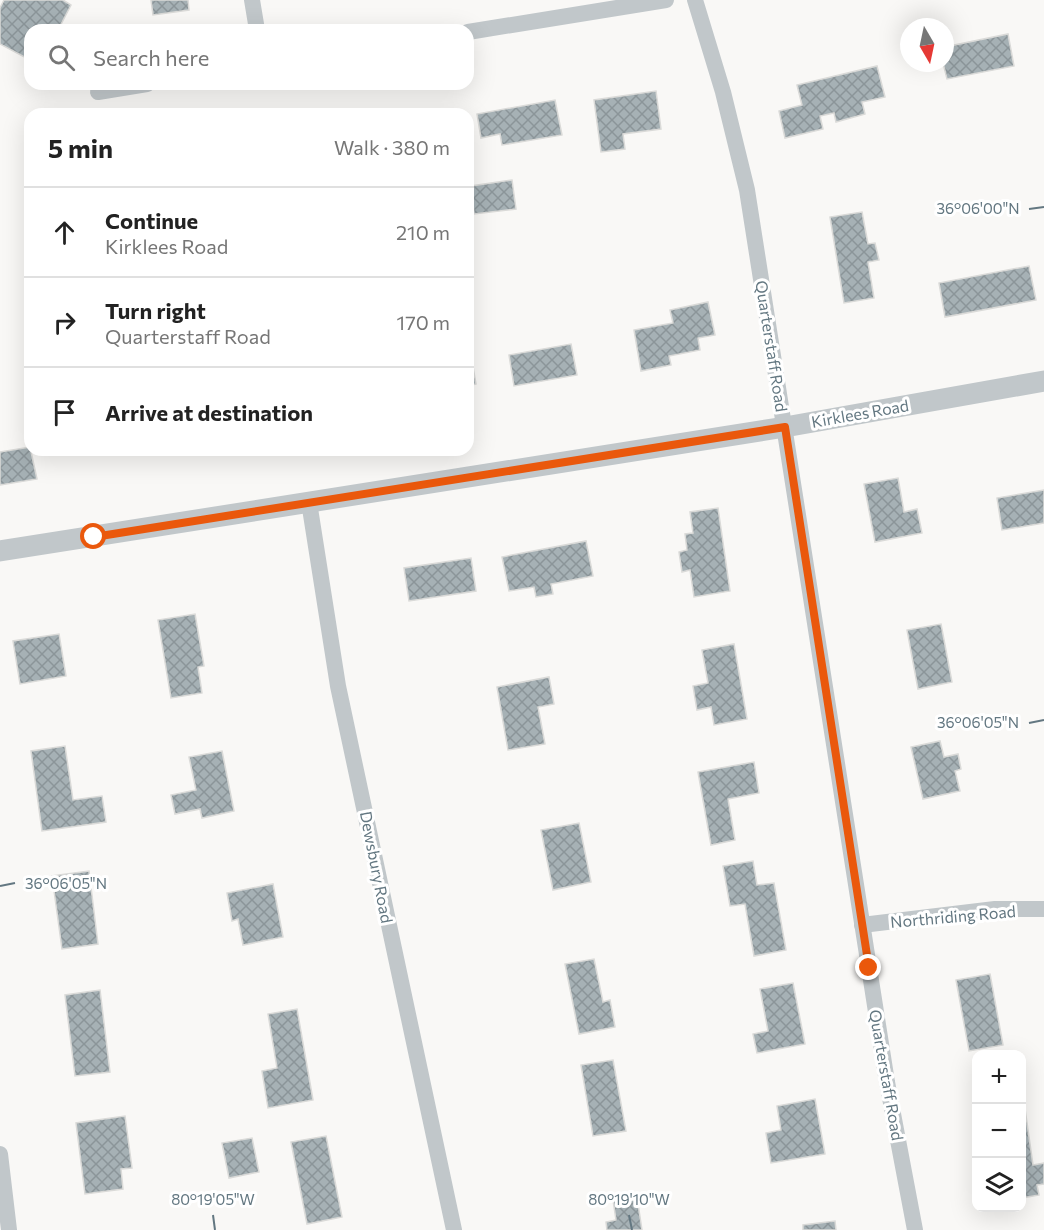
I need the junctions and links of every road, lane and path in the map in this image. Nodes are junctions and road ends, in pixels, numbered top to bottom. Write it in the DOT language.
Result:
graph roads {
  1 [pos="252,0"];
  2 [pos="666,0"];
  3 [pos="695,0"];
  4 [pos="256,24"];
  5 [pos="474,31"];
  6 [pos="110,90"];
  7 [pos="98,92"];
  8 [pos="1044,381"];
  9 [pos="785,427"];
  10 [pos="309,502"];
  11 [pos="0,551"];
  12 [pos="1044,909"];
  13 [pos="862,925"];
  14 [pos="0,1154"];
  15 [pos="9,1230"];
  16 [pos="454,1230"];
  17 [pos="915,1230"];
  1 -- 4 [label="street"];
  2 -- 5 [label="street"];
  3 -- 9 [label="street, Quarterstaff Road"];
  6 -- 7 [label="street"];
  8 -- 9 [label="street, Kirklees Road"];
  9 -- 10 [label="street, Kirklees Road"];
  9 -- 13 [label="street, Quarterstaff Road"];
  10 -- 11 [label="street, Kirklees Road"];
  10 -- 16 [label="street, Dewsbury Road"];
  12 -- 13 [label="street, Northriding Road"];
  13 -- 17 [label="street, Quarterstaff Road"];
  14 -- 15 [label="street"];
}
